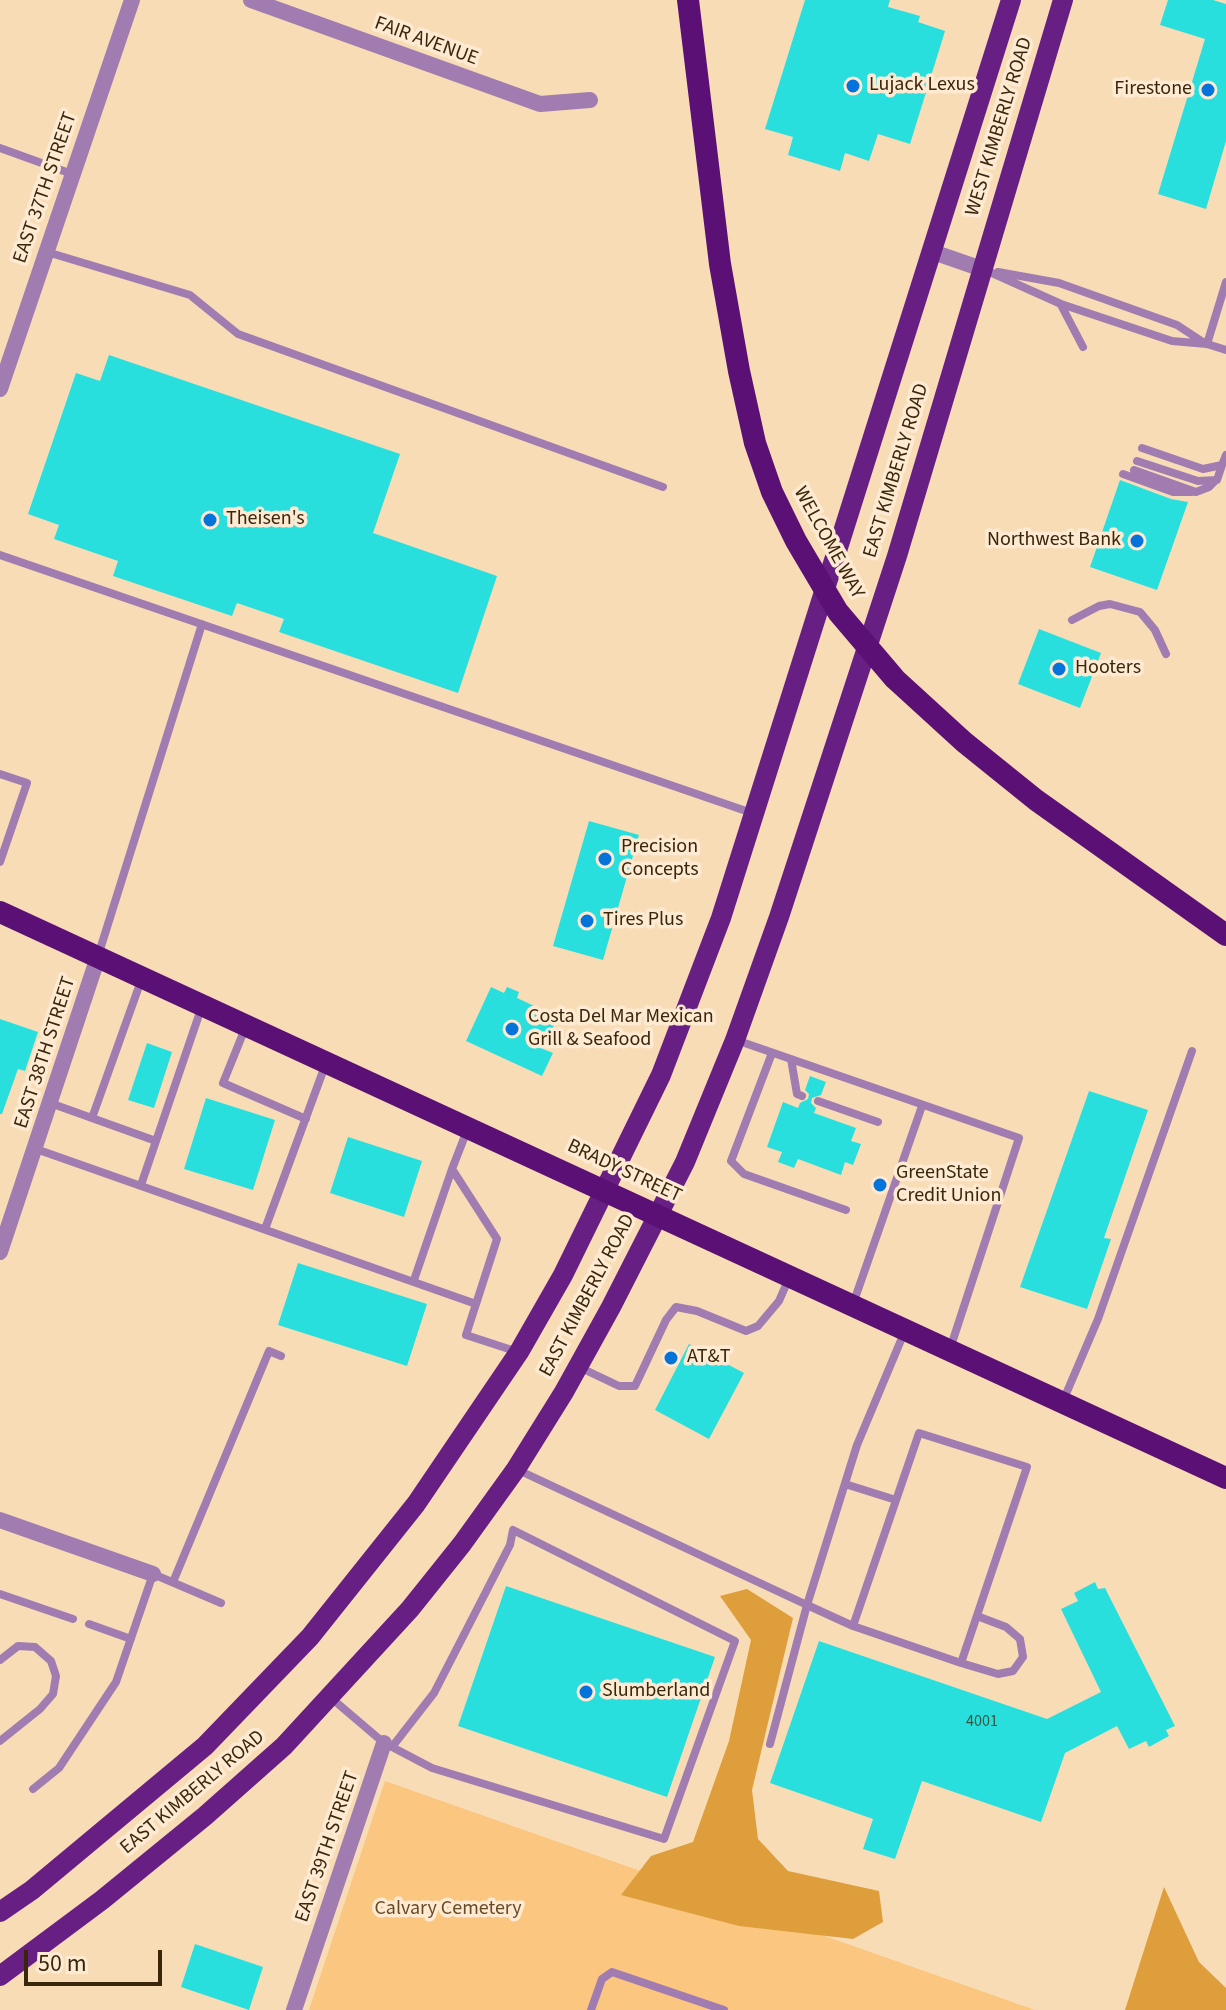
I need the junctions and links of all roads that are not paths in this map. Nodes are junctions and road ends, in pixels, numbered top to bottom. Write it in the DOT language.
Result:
graph roads {
  1 [pos="132,0"];
  2 [pos="251,0"];
  3 [pos="688,0"];
  4 [pos="1011,0"];
  5 [pos="1063,0"];
  6 [pos="590,100"];
  7 [pos="0,148"];
  8 [pos="72,174"];
  9 [pos="46,252"];
  10 [pos="933,252"];
  11 [pos="982,269"];
  12 [pos="1226,282"];
  13 [pos="1061,304"];
  14 [pos="1207,344"];
  15 [pos="1083,347"];
  16 [pos="6,350"];
  17 [pos="1226,350"];
  18 [pos="0,389"];
  19 [pos="1142,448"];
  20 [pos="1226,455"];
  21 [pos="1222,465"];
  22 [pos="1123,474"];
  23 [pos="1217,480"];
  24 [pos="663,487"];
  25 [pos="1196,492"];
  26 [pos="0,555"];
  27 [pos="826,591"];
  28 [pos="1072,620"];
  29 [pos="202,624"];
  30 [pos="866,646"];
  31 [pos="1166,654"];
  32 [pos="0,774"];
  33 [pos="754,813"];
  34 [pos="0,862"];
  35 [pos="0,912"];
  36 [pos="1226,935"];
  37 [pos="98,957"];
  38 [pos="142,977"];
  39 [pos="202,1005"];
  40 [pos="246,1025"];
  41 [pos="735,1040"];
  42 [pos="1192,1051"];
  43 [pos="772,1053"];
  44 [pos="791,1059"];
  45 [pos="326,1062"];
  46 [pos="802,1096"];
  47 [pos="818,1101"];
  48 [pos="50,1103"];
  49 [pos="922,1106"];
  50 [pos="92,1118"];
  51 [pos="306,1119"];
  52 [pos="878,1122"];
  53 [pos="468,1127"];
  54 [pos="156,1141"];
  55 [pos="36,1149"];
  56 [pos="452,1169"];
  57 [pos="141,1185"];
  58 [pos="606,1191"];
  59 [pos="846,1210"];
  60 [pos="659,1215"];
  61 [pos="265,1229"];
  62 [pos="0,1252"];
  63 [pos="790,1276"];
  64 [pos="414,1280"];
  65 [pos="476,1304"];
  66 [pos="853,1305"];
  67 [pos="906,1329"];
  68 [pos="950,1349"];
  69 [pos="519,1352"];
  70 [pos="281,1356"];
  71 [pos="579,1366"];
  72 [pos="1063,1401"];
  73 [pos="516,1469"];
  74 [pos="1226,1478"];
  75 [pos="845,1484"];
  76 [pos="896,1500"];
  77 [pos="0,1520"];
  78 [pos="153,1574"];
  79 [pos="173,1582"];
  80 [pos="0,1594"];
  81 [pos="221,1603"];
  82 [pos="807,1605"];
  83 [pos="977,1616"];
  84 [pos="73,1619"];
  85 [pos="89,1624"];
  86 [pos="853,1626"];
  87 [pos="131,1639"];
  88 [pos="0,1660"];
  89 [pos="961,1663"];
  90 [pos="329,1697"];
  91 [pos="0,1741"];
  92 [pos="770,1744"];
  93 [pos="388,1745"];
  94 [pos="33,1789"];
  95 [pos="0,1912"];
  96 [pos="0,1976"];
  97 [pos="294,2010"];
  98 [pos="591,2010"];
  99 [pos="724,2010"];
  1 -- 8 [label="street, EAST 37TH STREET"];
  2 -- 6 [label="street, FAIR AVENUE"];
  3 -- 27 [label="highway, WELCOME WAY"];
  4 -- 10 [label="main road, WEST KIMBERLY ROAD"];
  5 -- 11 [label="main road, WEST KIMBERLY ROAD"];
  7 -- 8 [label="lane"];
  8 -- 9 [label="street, EAST 37TH STREET"];
  9 -- 16 [label="street, EAST 37TH STREET"];
  9 -- 24 [label="lane"];
  10 -- 11 [label="street"];
  10 -- 27 [label="main road, EAST KIMBERLY ROAD"];
  11 -- 13 [label="lane"];
  11 -- 14 [label="lane"];
  11 -- 30 [label="main road, EAST KIMBERLY ROAD"];
  12 -- 14 [label="lane"];
  13 -- 14 [label="lane"];
  13 -- 15 [label="lane"];
  14 -- 17 [label="lane"];
  16 -- 18 [label="street, EAST 37TH STREET"];
  19 -- 21 [label="lane"];
  20 -- 21 [label="lane"];
  21 -- 23 [label="lane"];
  22 -- 25 [label="lane"];
  23 -- 25 [label="lane"];
  23 -- 25 [label="lane"];
  26 -- 29 [label="lane"];
  27 -- 30 [label="highway, WELCOME WAY"];
  27 -- 33 [label="main road, EAST KIMBERLY ROAD"];
  28 -- 31 [label="lane"];
  29 -- 33 [label="lane"];
  29 -- 37 [label="lane"];
  30 -- 36 [label="highway, WELCOME WAY"];
  30 -- 41 [label="main road, EAST KIMBERLY ROAD"];
  32 -- 34 [label="lane"];
  33 -- 58 [label="main road, EAST KIMBERLY ROAD"];
  35 -- 37 [label="highway, BRADY STREET"];
  37 -- 38 [label="highway, BRADY STREET"];
  37 -- 48 [label="street, EAST 38TH STREET"];
  38 -- 39 [label="highway, BRADY STREET"];
  38 -- 50 [label="lane"];
  39 -- 40 [label="highway, BRADY STREET"];
  39 -- 54 [label="lane"];
  40 -- 45 [label="highway, BRADY STREET"];
  40 -- 51 [label="lane"];
  41 -- 43 [label="lane"];
  41 -- 60 [label="main road, EAST KIMBERLY ROAD"];
  42 -- 72 [label="lane"];
  43 -- 44 [label="lane"];
  43 -- 59 [label="lane"];
  44 -- 46 [label="lane"];
  44 -- 49 [label="lane"];
  45 -- 51 [label="lane"];
  45 -- 53 [label="highway, BRADY STREET"];
  47 -- 52 [label="lane"];
  48 -- 50 [label="lane"];
  48 -- 55 [label="street, EAST 38TH STREET"];
  49 -- 66 [label="lane"];
  49 -- 68 [label="lane"];
  50 -- 54 [label="lane"];
  51 -- 61 [label="lane"];
  53 -- 56 [label="lane"];
  53 -- 58 [label="highway, BRADY STREET"];
  54 -- 57 [label="lane"];
  55 -- 57 [label="lane"];
  55 -- 62 [label="street, EAST 38TH STREET"];
  56 -- 64 [label="lane"];
  56 -- 65 [label="lane"];
  57 -- 61 [label="lane"];
  58 -- 60 [label="highway, BRADY STREET"];
  58 -- 69 [label="main road, EAST KIMBERLY ROAD"];
  60 -- 63 [label="highway, BRADY STREET"];
  60 -- 71 [label="main road, EAST KIMBERLY ROAD"];
  61 -- 64 [label="lane"];
  63 -- 66 [label="highway, BRADY STREET"];
  63 -- 71 [label="lane"];
  64 -- 65 [label="lane"];
  65 -- 69 [label="lane"];
  66 -- 67 [label="highway, BRADY STREET"];
  67 -- 68 [label="highway, BRADY STREET"];
  67 -- 75 [label="lane"];
  68 -- 72 [label="highway, BRADY STREET"];
  69 -- 95 [label="main road, EAST KIMBERLY ROAD"];
  70 -- 79 [label="lane"];
  71 -- 73 [label="main road, EAST KIMBERLY ROAD"];
  72 -- 74 [label="highway, BRADY STREET"];
  73 -- 82 [label="lane"];
  73 -- 90 [label="main road, EAST KIMBERLY ROAD"];
  75 -- 76 [label="lane"];
  75 -- 82 [label="lane"];
  76 -- 83 [label="lane"];
  76 -- 86 [label="lane"];
  77 -- 78 [label="street"];
  78 -- 79 [label="lane"];
  78 -- 87 [label="lane"];
  79 -- 81 [label="lane"];
  80 -- 84 [label="lane"];
  82 -- 86 [label="lane"];
  82 -- 92 [label="lane"];
  83 -- 89 [label="lane"];
  83 -- 89 [label="lane"];
  85 -- 87 [label="lane"];
  86 -- 89 [label="lane"];
  87 -- 94 [label="lane"];
  88 -- 91 [label="lane"];
  90 -- 93 [label="lane"];
  90 -- 96 [label="main road, EAST KIMBERLY ROAD"];
  93 -- 93 [label="lane"];
  93 -- 97 [label="street, EAST 39TH STREET"];
  98 -- 99 [label="lane"];
}
